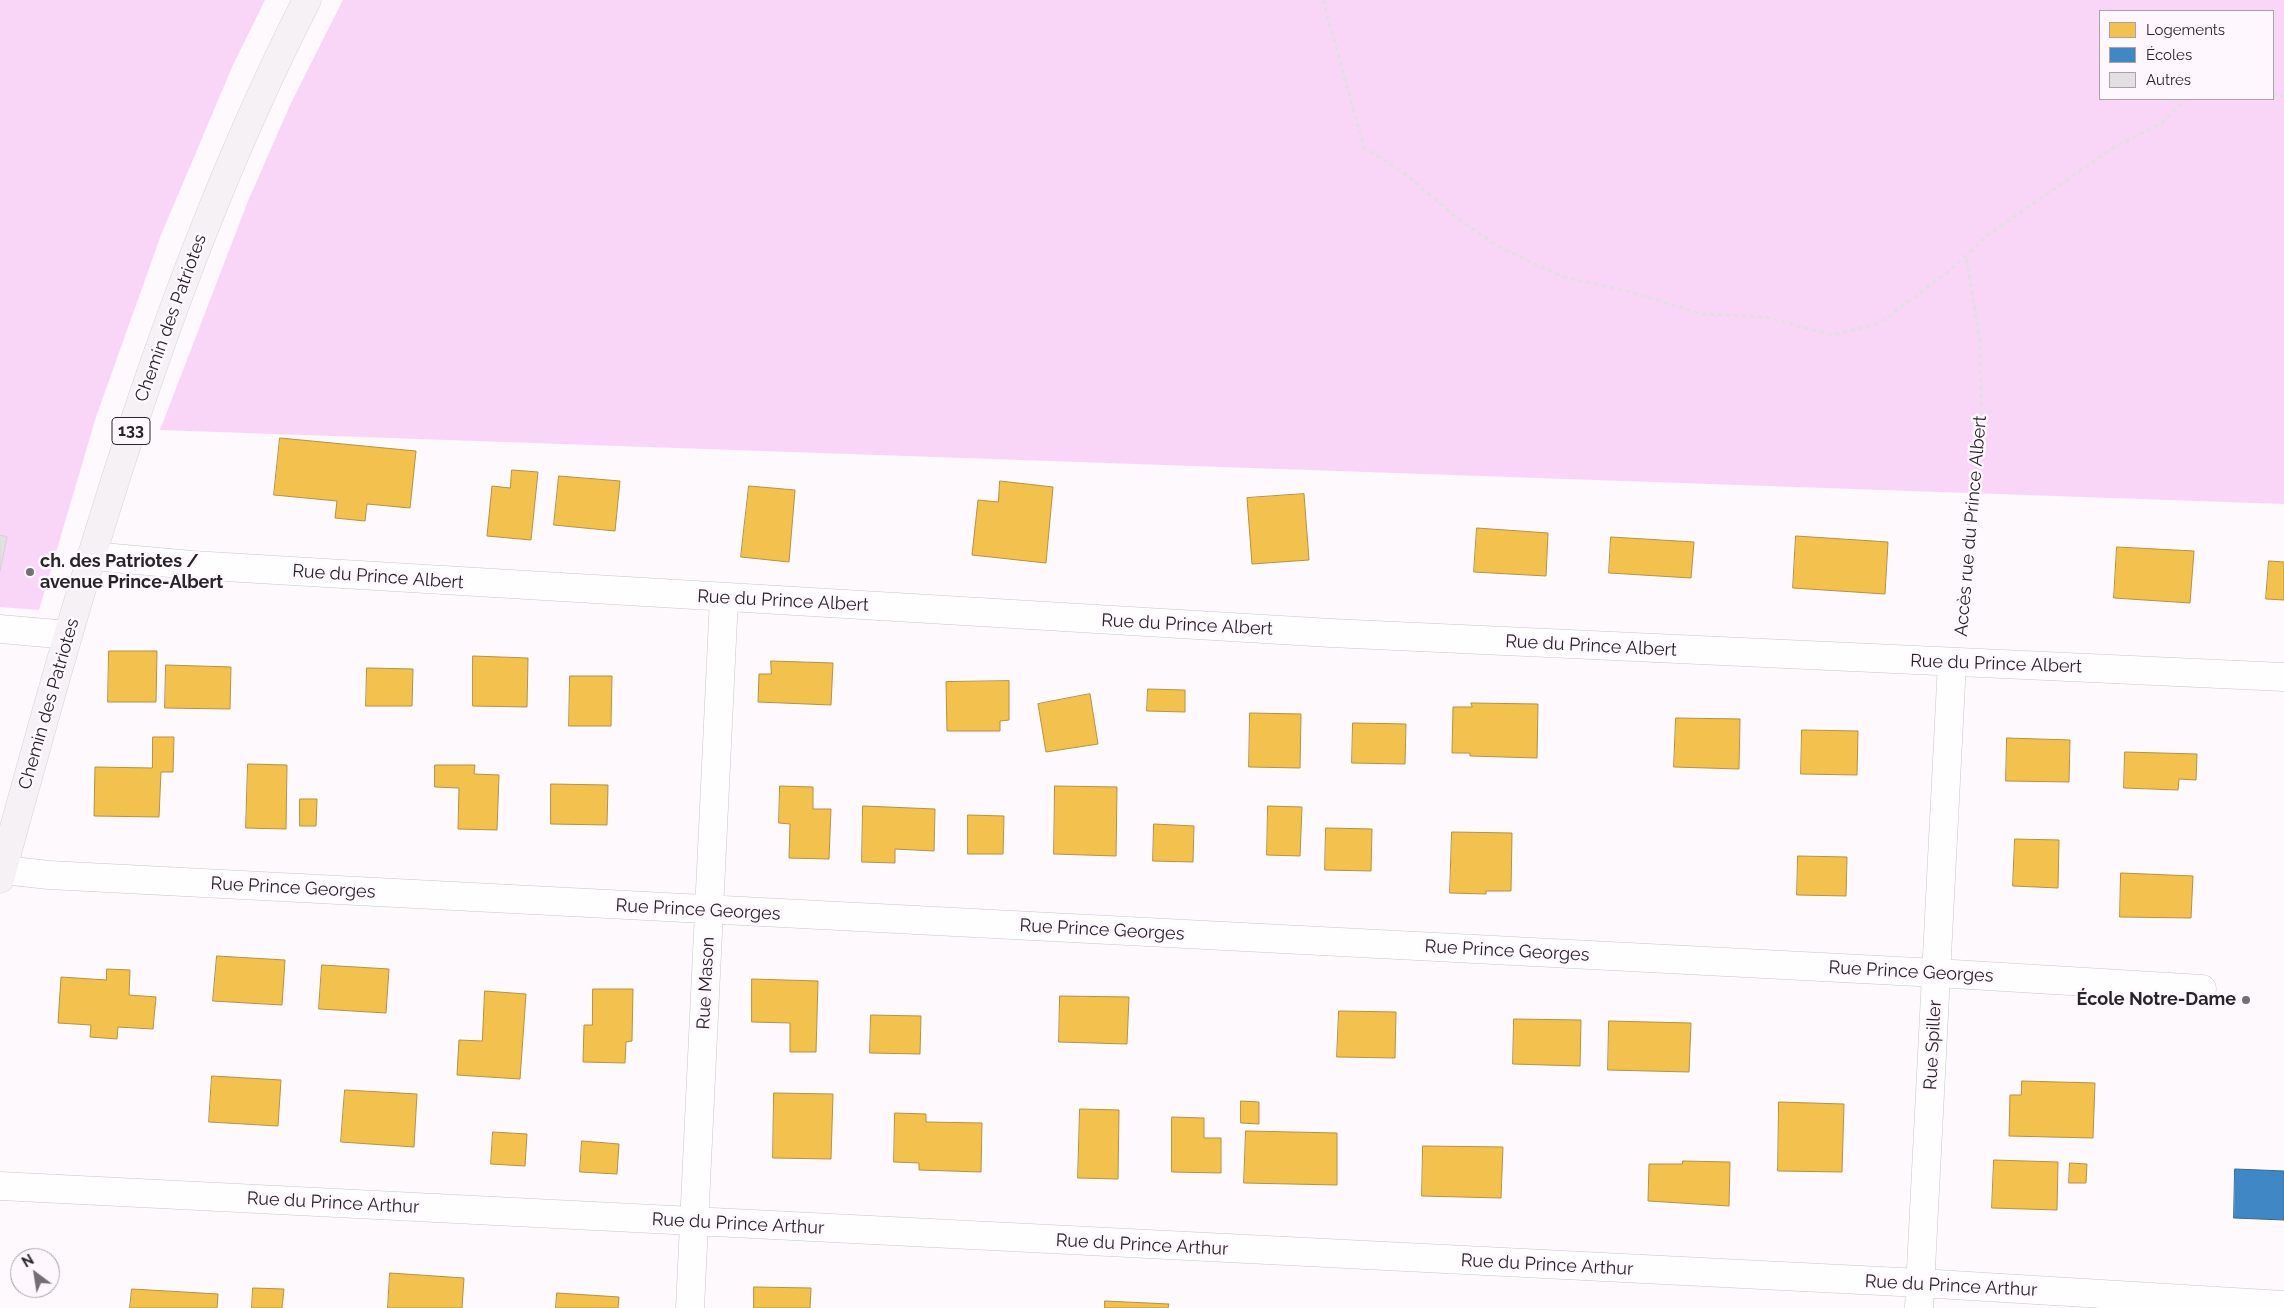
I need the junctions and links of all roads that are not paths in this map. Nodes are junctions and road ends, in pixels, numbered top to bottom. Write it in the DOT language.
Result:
graph roads {
  1 [pos="307,0"];
  2 [pos="91,556"];
  3 [pos="724,598"];
  4 [pos="0,629"];
  5 [pos="68,635"];
  6 [pos="1952,662"];
  7 [pos="2284,677"];
  8 [pos="1,874"];
  9 [pos="709,910"];
  10 [pos="1937,973"];
  11 [pos="2202,989"];
  12 [pos="0,1186"];
  13 [pos="694,1222"];
  14 [pos="1919,1296"];
  15 [pos="2284,1305"];
  16 [pos="690,1308"];
  1 -- 2 [label="main road, Chemin des Patriotes / 133"];
  2 -- 3 [label="street, Rue du Prince Albert"];
  2 -- 5 [label="main road, Chemin des Patriotes / 133"];
  3 -- 6 [label="street, Rue du Prince Albert"];
  3 -- 9 [label="street, Rue Mason"];
  4 -- 5 [label="street"];
  5 -- 8 [label="main road, Chemin des Patriotes / 133"];
  6 -- 7 [label="street, Rue du Prince Albert"];
  6 -- 10 [label="street, Rue Spiller"];
  8 -- 9 [label="street, Rue Prince Georges"];
  9 -- 10 [label="street, Rue Prince Georges"];
  9 -- 13 [label="street, Rue Mason"];
  10 -- 11 [label="street, Rue Prince Georges"];
  10 -- 14 [label="street, Rue Spiller"];
  12 -- 13 [label="street, Rue du Prince Arthur"];
  13 -- 14 [label="street, Rue du Prince Arthur"];
  13 -- 16 [label="street, Rue Mason"];
  14 -- 15 [label="street, Rue du Prince Arthur"];
}
